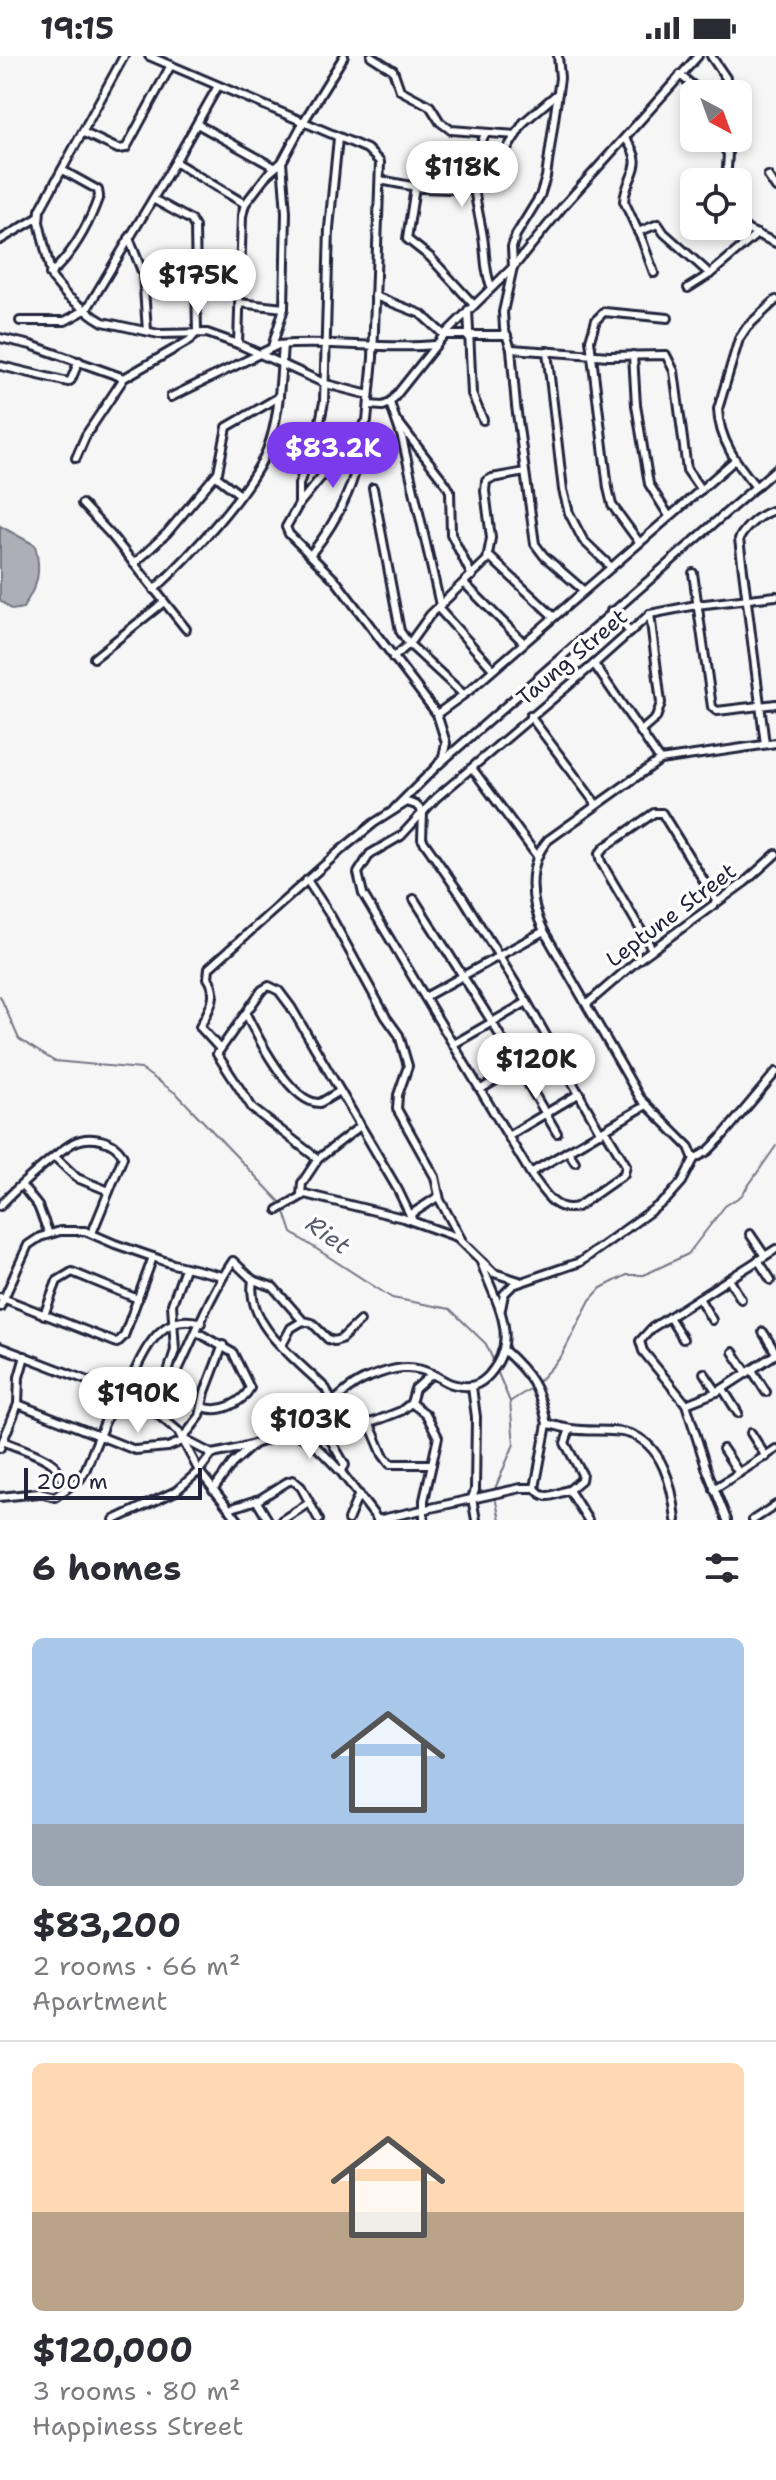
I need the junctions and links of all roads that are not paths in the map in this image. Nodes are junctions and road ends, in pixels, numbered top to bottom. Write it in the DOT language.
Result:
graph roads {
  1 [pos="124,56"];
  2 [pos="149,56"];
  3 [pos="344,56"];
  4 [pos="371,56"];
  5 [pos="558,56"];
  6 [pos="698,56"];
  7 [pos="711,56"];
  8 [pos="381,58"];
  9 [pos="171,65"];
  10 [pos="680,75"];
  11 [pos="686,80"];
  12 [pos="726,80"];
  13 [pos="218,86"];
  14 [pos="558,93"];
  15 [pos="304,121"];
  16 [pos="197,124"];
  17 [pos="84,133"];
  18 [pos="485,134"];
  19 [pos="516,135"];
  20 [pos="338,138"];
  21 [pos="625,138"];
  22 [pos="175,162"];
  23 [pos="282,162"];
  24 [pos="497,165"];
  25 [pos="274,167"];
  26 [pos="62,170"];
  27 [pos="768,176"];
  28 [pos="380,180"];
  29 [pos="415,187"];
  30 [pos="776,188"];
  31 [pos="475,190"];
  32 [pos="153,199"];
  33 [pos="245,204"];
  34 [pos="39,217"];
  35 [pos="752,231"];
  36 [pos="638,232"];
  37 [pos="757,234"];
  38 [pos="129,238"];
  39 [pos="0,240"];
  40 [pos="776,243"];
  41 [pos="513,267"];
  42 [pos="654,273"];
  43 [pos="50,274"];
  44 [pos="710,274"];
  45 [pos="491,286"];
  46 [pos="688,288"];
  47 [pos="375,296"];
  48 [pos="776,300"];
  49 [pos="239,303"];
  50 [pos="471,307"];
  51 [pos="284,308"];
  52 [pos="87,309"];
  53 [pos="668,318"];
  54 [pos="20,321"];
  55 [pos="147,331"];
  56 [pos="197,332"];
  57 [pos="444,335"];
  58 [pos="507,335"];
  59 [pos="470,336"];
  60 [pos="0,338"];
  61 [pos="238,344"];
  62 [pos="283,345"];
  63 [pos="327,345"];
  64 [pos="436,345"];
  65 [pos="272,347"];
  66 [pos="374,347"];
  67 [pos="511,349"];
  68 [pos="547,351"];
  69 [pos="258,353"];
  70 [pos="592,355"];
  71 [pos="633,355"];
  72 [pos="79,361"];
  73 [pos="282,362"];
  74 [pos="1,366"];
  75 [pos="124,378"];
  76 [pos="326,384"];
  77 [pos="369,395"];
  78 [pos="171,397"];
  79 [pos="279,397"];
  80 [pos="390,403"];
  81 [pos="369,405"];
  82 [pos="483,420"];
  83 [pos="396,421"];
  84 [pos="362,428"];
  85 [pos="76,458"];
  86 [pos="735,460"];
  87 [pos="776,469"];
  88 [pos="525,472"];
  89 [pos="216,476"];
  90 [pos="756,487"];
  91 [pos="373,488"];
  92 [pos="701,490"];
  93 [pos="239,494"];
  94 [pos="82,504"];
  95 [pos="299,504"];
  96 [pos="776,510"];
  97 [pos="669,516"];
  98 [pos="639,542"];
  99 [pos="311,554"];
  100 [pos="489,556"];
  101 [pos="134,564"];
  102 [pos="610,566"];
  103 [pos="693,573"];
  104 [pos="472,576"];
  105 [pos="464,583"];
  106 [pos="154,590"];
  107 [pos="583,590"];
  108 [pos="776,596"];
  109 [pos="746,600"];
  110 [pos="164,602"];
  111 [pos="696,605"];
  112 [pos="439,607"];
  113 [pos="611,611"];
  114 [pos="650,614"];
  115 [pos="553,616"];
  116 [pos="186,629"];
  117 [pos="630,632"];
  118 [pos="523,642"];
  119 [pos="409,644"];
  120 [pos="94,658"];
  121 [pos="393,658"];
  122 [pos="594,664"];
  123 [pos="493,669"];
  124 [pos="463,694"];
  125 [pos="776,704"];
  126 [pos="760,706"];
  127 [pos="437,714"];
  128 [pos="530,716"];
  129 [pos="641,731"];
  130 [pos="776,743"];
  131 [pos="765,744"];
  132 [pos="660,760"];
  133 [pos="437,766"];
  134 [pos="472,768"];
  135 [pos="596,804"];
  136 [pos="394,809"];
  137 [pos="423,812"];
  138 [pos="776,854"];
  139 [pos="537,856"];
  140 [pos="307,880"];
  141 [pos="414,899"];
  142 [pos="717,902"];
  143 [pos="544,931"];
  144 [pos="652,949"];
  145 [pos="499,956"];
  146 [pos="463,976"];
  147 [pos="425,997"];
  148 [pos="527,1002"];
  149 [pos="587,1004"];
  150 [pos="246,1014"];
  151 [pos="492,1022"];
  152 [pos="454,1044"];
  153 [pos="553,1046"];
  154 [pos="220,1049"];
  155 [pos="519,1068"];
  156 [pos="776,1072"];
  157 [pos="481,1089"];
  158 [pos="340,1091"];
  159 [pos="580,1093"];
  160 [pos="645,1106"];
  161 [pos="545,1113"];
  162 [pos="359,1127"];
  163 [pos="603,1131"];
  164 [pos="557,1133"];
  165 [pos="508,1136"];
  166 [pos="568,1151"];
  167 [pos="56,1158"];
  168 [pos="318,1159"];
  169 [pos="694,1159"];
  170 [pos="575,1162"];
  171 [pos="532,1172"];
  172 [pos="22,1186"];
  173 [pos="109,1191"];
  174 [pos="301,1195"];
  175 [pos="439,1196"];
  176 [pos="0,1206"];
  177 [pos="278,1210"];
  178 [pos="411,1218"];
  179 [pos="92,1233"];
  180 [pos="49,1234"];
  181 [pos="750,1234"];
  182 [pos="462,1241"];
  183 [pos="776,1249"];
  184 [pos="153,1257"];
  185 [pos="761,1258"];
  186 [pos="481,1262"];
  187 [pos="185,1268"];
  188 [pos="222,1276"];
  189 [pos="729,1279"];
  190 [pos="253,1280"];
  191 [pos="771,1280"];
  192 [pos="521,1281"];
  193 [pos="2,1298"];
  194 [pos="699,1298"];
  195 [pos="138,1299"];
  196 [pos="741,1299"];
  197 [pos="0,1307"];
  198 [pos="501,1311"];
  199 [pos="44,1315"];
  200 [pos="669,1317"];
  201 [pos="712,1320"];
  202 [pos="303,1321"];
  203 [pos="360,1321"];
  204 [pos="173,1322"];
  205 [pos="201,1323"];
  206 [pos="197,1332"];
  207 [pos="763,1332"];
  208 [pos="683,1339"];
  209 [pos="223,1345"];
  210 [pos="282,1345"];
  211 [pos="191,1346"];
  212 [pos="0,1347"];
  213 [pos="175,1350"];
  214 [pos="504,1350"];
  215 [pos="733,1352"];
  216 [pos="776,1354"];
  217 [pos="25,1356"];
  218 [pos="749,1372"];
  219 [pos="704,1373"];
  220 [pos="432,1374"];
  221 [pos="472,1387"];
  222 [pos="720,1390"];
  223 [pos="766,1392"];
  224 [pos="121,1393"];
  225 [pos="166,1395"];
  226 [pos="332,1402"];
  227 [pos="411,1403"];
  228 [pos="18,1404"];
  229 [pos="686,1404"];
  230 [pos="203,1407"];
  231 [pos="155,1412"];
  232 [pos="738,1413"];
  233 [pos="317,1416"];
  234 [pos="369,1422"];
  235 [pos="547,1424"];
  236 [pos="323,1428"];
  237 [pos="570,1429"];
  238 [pos="289,1431"];
  239 [pos="751,1433"];
  240 [pos="100,1435"];
  241 [pos="183,1439"];
  242 [pos="256,1441"];
  243 [pos="1,1445"];
  244 [pos="723,1449"];
  245 [pos="776,1449"];
  246 [pos="212,1454"];
  247 [pos="766,1457"];
  248 [pos="432,1464"];
  249 [pos="199,1471"];
  250 [pos="341,1472"];
  251 [pos="739,1473"];
  252 [pos="70,1484"];
  253 [pos="535,1488"];
  254 [pos="714,1489"];
  255 [pos="213,1490"];
  256 [pos="569,1490"];
  257 [pos="359,1494"];
  258 [pos="0,1497"];
  259 [pos="472,1498"];
  260 [pos="256,1500"];
  261 [pos="309,1503"];
  262 [pos="776,1505"];
  263 [pos="229,1509"];
  264 [pos="423,1510"];
  265 [pos="114,1520"];
  266 [pos="238,1520"];
  267 [pos="268,1520"];
  268 [pos="282,1520"];
  269 [pos="319,1520"];
  270 [pos="348,1520"];
  271 [pos="378,1520"];
  272 [pos="424,1520"];
  273 [pos="476,1520"];
  274 [pos="588,1520"];
  275 [pos="676,1520"];
  276 [pos="727,1520"];
  277 [pos="753,1520"];
  1 -- 17 [label="street"];
  2 -- 9 [label="street"];
  3 -- 15 [label="street"];
  4 -- 8 [label="street"];
  5 -- 14 [label="street"];
  6 -- 10 [label="street"];
  7 -- 12 [label="street"];
  8 -- 18 [label="street"];
  9 -- 13 [label="street"];
  9 -- 17 [label="street"];
  10 -- 11 [label="street"];
  10 -- 21 [label="street"];
  13 -- 15 [label="street"];
  13 -- 16 [label="street"];
  14 -- 19 [label="street"];
  14 -- 41 [label="street"];
  15 -- 20 [label="street"];
  15 -- 23 [label="street"];
  16 -- 22 [label="street"];
  16 -- 25 [label="street"];
  17 -- 26 [label="street"];
  18 -- 19 [label="street"];
  18 -- 31 [label="street"];
  19 -- 24 [label="street"];
  20 -- 28 [label="street"];
  20 -- 63 [label="street"];
  21 -- 36 [label="street"];
  21 -- 41 [label="street"];
  22 -- 32 [label="street"];
  22 -- 33 [label="street"];
  23 -- 25 [label="street"];
  23 -- 51 [label="street"];
  25 -- 33 [label="street"];
  26 -- 34 [label="street"];
  26 -- 43 [label="street"];
  27 -- 30 [label="street"];
  28 -- 29 [label="street"];
  28 -- 47 [label="street"];
  29 -- 31 [label="street"];
  29 -- 50 [label="street"];
  31 -- 45 [label="street"];
  32 -- 38 [label="street"];
  32 -- 56 [label="street"];
  33 -- 49 [label="street"];
  34 -- 39 [label="street"];
  34 -- 43 [label="street"];
  35 -- 37 [label="street"];
  36 -- 42 [label="street"];
  36 -- 44 [label="street"];
  37 -- 40 [label="street"];
  37 -- 44 [label="street"];
  38 -- 52 [label="street"];
  38 -- 55 [label="street"];
  41 -- 45 [label="street"];
  41 -- 58 [label="street"];
  43 -- 52 [label="street"];
  44 -- 46 [label="street"];
  45 -- 50 [label="street"];
  47 -- 57 [label="street"];
  47 -- 66 [label="street"];
  48 -- 86 [label="street"];
  49 -- 51 [label="street"];
  49 -- 61 [label="street"];
  50 -- 57 [label="street"];
  50 -- 59 [label="street"];
  51 -- 65 [label="street"];
  52 -- 54 [label="street"];
  52 -- 55 [label="street"];
  53 -- 70 [label="street"];
  55 -- 56 [label="street"];
  56 -- 61 [label="street"];
  56 -- 75 [label="street"];
  57 -- 59 [label="street"];
  57 -- 64 [label="street"];
  58 -- 59 [label="street"];
  58 -- 67 [label="street"];
  59 -- 82 [label="street"];
  60 -- 72 [label="street"];
  61 -- 69 [label="street"];
  62 -- 63 [label="street"];
  62 -- 65 [label="street"];
  62 -- 73 [label="street"];
  63 -- 66 [label="street"];
  63 -- 76 [label="street"];
  64 -- 66 [label="street"];
  64 -- 80 [label="street"];
  65 -- 69 [label="street"];
  66 -- 77 [label="street"];
  67 -- 68 [label="street"];
  67 -- 88 [label="street"];
  68 -- 70 [label="street"];
  68 -- 102 [label="street"];
  69 -- 73 [label="street"];
  69 -- 78 [label="street"];
  70 -- 71 [label="street"];
  70 -- 98 [label="street"];
  71 -- 92 [label="street"];
  71 -- 97 [label="street"];
  72 -- 74 [label="street"];
  72 -- 75 [label="street"];
  73 -- 76 [label="street"];
  73 -- 79 [label="street"];
  75 -- 85 [label="street"];
  76 -- 77 [label="street"];
  76 -- 95 [label="street"];
  77 -- 81 [label="street"];
  79 -- 89 [label="street"];
  79 -- 93 [label="street"];
  80 -- 81 [label="street"];
  80 -- 83 [label="street"];
  81 -- 84 [label="street"];
  83 -- 104 [label="street"];
  83 -- 112 [label="street"];
  84 -- 95 [label="street"];
  84 -- 99 [label="street"];
  86 -- 90 [label="street"];
  86 -- 92 [label="street"];
  87 -- 90 [label="street"];
  88 -- 100 [label="street"];
  88 -- 107 [label="street"];
  89 -- 93 [label="street"];
  89 -- 101 [label="street"];
  90 -- 113 [label="street"];
  91 -- 119 [label="street"];
  92 -- 97 [label="street"];
  93 -- 106 [label="street"];
  94 -- 101 [label="street"];
  95 -- 99 [label="street"];
  96 -- 109 [label="street"];
  97 -- 98 [label="street"];
  98 -- 102 [label="street"];
  99 -- 121 [label="street"];
  100 -- 104 [label="street"];
  100 -- 115 [label="street"];
  101 -- 106 [label="street"];
  102 -- 107 [label="street"];
  103 -- 111 [label="street"];
  104 -- 105 [label="street"];
  105 -- 112 [label="street"];
  105 -- 118 [label="street"];
  106 -- 110 [label="street"];
  107 -- 115 [label="street"];
  108 -- 109 [label="street, Taung Street"];
  109 -- 111 [label="street, Taung Street"];
  109 -- 126 [label="street"];
  110 -- 116 [label="street"];
  110 -- 120 [label="street"];
  111 -- 114 [label="street, Taung Street"];
  111 -- 126 [label="street"];
  112 -- 119 [label="street"];
  112 -- 123 [label="street"];
  113 -- 117 [label="street"];
  113 -- 133 [label="street"];
  114 -- 117 [label="street, Taung Street"];
  114 -- 129 [label="street"];
  115 -- 118 [label="street"];
  117 -- 122 [label="street, Taung Street"];
  118 -- 123 [label="street"];
  119 -- 121 [label="street"];
  119 -- 124 [label="street"];
  121 -- 127 [label="street"];
  122 -- 128 [label="street, Taung Street"];
  122 -- 129 [label="street"];
  123 -- 124 [label="street"];
  124 -- 127 [label="street"];
  125 -- 126 [label="street"];
  126 -- 131 [label="street"];
  127 -- 133 [label="street"];
  128 -- 134 [label="street, Taung Street"];
  128 -- 135 [label="street"];
  129 -- 132 [label="street"];
  130 -- 131 [label="street"];
  131 -- 132 [label="street"];
  132 -- 135 [label="street"];
  133 -- 136 [label="street"];
  134 -- 137 [label="street, Taung Street"];
  134 -- 139 [label="street"];
  135 -- 139 [label="street"];
  136 -- 137 [label="street"];
  136 -- 140 [label="street"];
  137 -- 145 [label="street"];
  137 -- 147 [label="street, Taung Street"];
  138 -- 142 [label="street, Leptune Street"];
  139 -- 143 [label="street"];
  140 -- 154 [label="street"];
  140 -- 175 [label="street"];
  141 -- 146 [label="street"];
  142 -- 144 [label="street, Leptune Street"];
  142 -- 144 [label="street"];
  143 -- 145 [label="street"];
  143 -- 149 [label="street"];
  144 -- 149 [label="street, Leptune Street"];
  145 -- 146 [label="street"];
  145 -- 148 [label="street"];
  146 -- 147 [label="street"];
  146 -- 151 [label="street"];
  147 -- 152 [label="street"];
  148 -- 151 [label="street"];
  148 -- 153 [label="street"];
  149 -- 160 [label="street"];
  150 -- 154 [label="street"];
  150 -- 158 [label="street"];
  150 -- 158 [label="street"];
  151 -- 152 [label="street"];
  151 -- 155 [label="street"];
  152 -- 157 [label="street"];
  153 -- 155 [label="street"];
  153 -- 159 [label="street"];
  154 -- 168 [label="street"];
  155 -- 157 [label="street"];
  155 -- 161 [label="street"];
  156 -- 169 [label="street"];
  157 -- 165 [label="street"];
  158 -- 162 [label="street"];
  159 -- 161 [label="street"];
  159 -- 163 [label="street"];
  160 -- 163 [label="street"];
  160 -- 169 [label="street"];
  161 -- 164 [label="street"];
  161 -- 165 [label="street"];
  162 -- 168 [label="street"];
  162 -- 178 [label="street"];
  163 -- 166 [label="street"];
  163 -- 171 [label="street"];
  165 -- 171 [label="street"];
  166 -- 170 [label="street"];
  166 -- 171 [label="street"];
  167 -- 172 [label="street"];
  167 -- 173 [label="street"];
  167 -- 173 [label="street"];
  168 -- 174 [label="street"];
  169 -- 192 [label="street"];
  172 -- 176 [label="street"];
  172 -- 180 [label="street"];
  173 -- 179 [label="street"];
  174 -- 177 [label="street"];
  174 -- 178 [label="street"];
  175 -- 178 [label="street"];
  175 -- 182 [label="street"];
  178 -- 182 [label="street"];
  179 -- 180 [label="street"];
  179 -- 184 [label="street"];
  180 -- 193 [label="street"];
  181 -- 185 [label="street"];
  182 -- 186 [label="street"];
  183 -- 185 [label="street"];
  184 -- 187 [label="street"];
  184 -- 195 [label="street"];
  185 -- 189 [label="street"];
  185 -- 191 [label="street"];
  186 -- 192 [label="street"];
  186 -- 198 [label="street"];
  187 -- 188 [label="street"];
  187 -- 204 [label="street"];
  188 -- 190 [label="street"];
  188 -- 205 [label="street"];
  189 -- 194 [label="street"];
  189 -- 196 [label="street"];
  190 -- 202 [label="street"];
  190 -- 210 [label="street"];
  192 -- 198 [label="street"];
  193 -- 197 [label="street"];
  193 -- 199 [label="street"];
  194 -- 200 [label="street"];
  194 -- 201 [label="street"];
  195 -- 199 [label="street"];
  195 -- 199 [label="street"];
  198 -- 214 [label="street"];
  200 -- 208 [label="street"];
  200 -- 229 [label="street"];
  202 -- 203 [label="street"];
  202 -- 210 [label="street"];
  204 -- 205 [label="street"];
  204 -- 213 [label="street"];
  204 -- 224 [label="street"];
  205 -- 206 [label="street"];
  206 -- 209 [label="street"];
  206 -- 211 [label="street"];
  207 -- 216 [label="street"];
  209 -- 230 [label="street"];
  209 -- 230 [label="street"];
  210 -- 226 [label="street"];
  211 -- 213 [label="street"];
  211 -- 225 [label="street"];
  212 -- 217 [label="street"];
  213 -- 225 [label="street"];
  214 -- 221 [label="street"];
  214 -- 235 [label="street"];
  215 -- 218 [label="street"];
  216 -- 218 [label="street"];
  217 -- 224 [label="street"];
  217 -- 228 [label="street"];
  218 -- 222 [label="street"];
  218 -- 223 [label="street"];
  219 -- 222 [label="street"];
  220 -- 221 [label="street"];
  220 -- 226 [label="street"];
  220 -- 227 [label="street"];
  221 -- 259 [label="street"];
  222 -- 229 [label="street"];
  222 -- 232 [label="street"];
  224 -- 231 [label="street"];
  224 -- 240 [label="street"];
  225 -- 231 [label="street"];
  226 -- 233 [label="street"];
  227 -- 234 [label="street"];
  227 -- 248 [label="street"];
  228 -- 240 [label="street"];
  228 -- 243 [label="street"];
  229 -- 254 [label="street"];
  230 -- 241 [label="street"];
  231 -- 241 [label="street"];
  233 -- 236 [label="street"];
  233 -- 238 [label="street"];
  234 -- 236 [label="street"];
  234 -- 248 [label="street"];
  235 -- 237 [label="street"];
  235 -- 253 [label="street"];
  236 -- 250 [label="street"];
  237 -- 256 [label="street"];
  237 -- 275 [label="street"];
  238 -- 242 [label="street"];
  238 -- 250 [label="street"];
  239 -- 247 [label="street"];
  240 -- 241 [label="street"];
  240 -- 252 [label="street"];
  241 -- 246 [label="street"];
  241 -- 249 [label="street"];
  242 -- 246 [label="street"];
  242 -- 255 [label="street"];
  243 -- 252 [label="street"];
  244 -- 251 [label="street"];
  245 -- 247 [label="street"];
  246 -- 249 [label="street"];
  247 -- 251 [label="street"];
  248 -- 264 [label="street"];
  249 -- 255 [label="street"];
  249 -- 265 [label="street"];
  250 -- 257 [label="street"];
  251 -- 254 [label="street"];
  252 -- 258 [label="street"];
  253 -- 256 [label="street"];
  253 -- 259 [label="street"];
  254 -- 276 [label="street"];
  255 -- 263 [label="street"];
  256 -- 274 [label="street"];
  257 -- 270 [label="street"];
  257 -- 271 [label="street"];
  259 -- 264 [label="street"];
  259 -- 273 [label="street"];
  260 -- 261 [label="street"];
  260 -- 263 [label="street"];
  260 -- 267 [label="street"];
  261 -- 268 [label="street"];
  261 -- 269 [label="street"];
  262 -- 277 [label="street"];
  263 -- 266 [label="street"];
  264 -- 271 [label="street"];
  264 -- 272 [label="street"];
}
